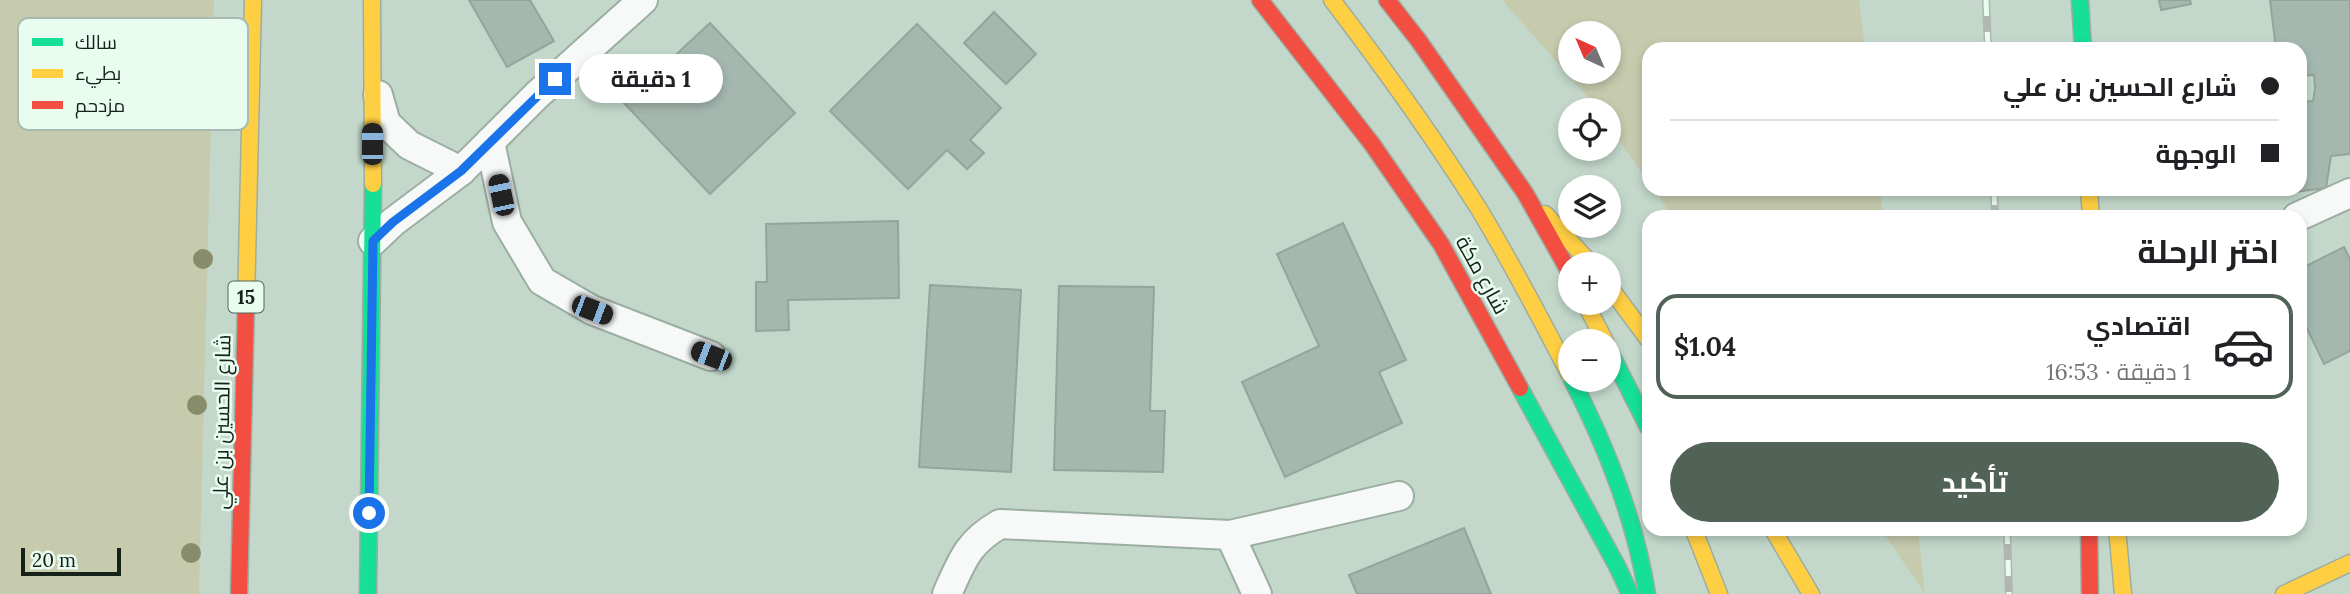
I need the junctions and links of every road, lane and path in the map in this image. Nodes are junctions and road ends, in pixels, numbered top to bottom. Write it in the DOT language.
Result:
graph roads {
  1 [pos="253,0"];
  2 [pos="372,0"];
  3 [pos="643,0"];
  4 [pos="1260,0"];
  5 [pos="1332,0"];
  6 [pos="1387,0"];
  7 [pos="2080,0"];
  8 [pos="2082,42"];
  9 [pos="372,71"];
  10 [pos="490,142"];
  11 [pos="461,171"];
  12 [pos="1524,193"];
  13 [pos="2350,193"];
  14 [pos="2307,212"];
  15 [pos="373,241"];
  16 [pos="1558,252"];
  17 [pos="1581,252"];
  18 [pos="1621,303"];
  19 [pos="1642,331"];
  20 [pos="1558,352"];
  21 [pos="711,356"];
  22 [pos="1621,374"];
  23 [pos="1577,392"];
  24 [pos="1642,415"];
  25 [pos="1399,496"];
  26 [pos="1230,535"];
  27 [pos="1696,536"];
  28 [pos="1777,536"];
  29 [pos="2088,536"];
  30 [pos="2118,536"];
  31 [pos="2350,563"];
  32 [pos="239,594"];
  33 [pos="368,594"];
  34 [pos="947,594"];
  35 [pos="1257,594"];
  36 [pos="1630,594"];
  37 [pos="1647,594"];
  38 [pos="1719,594"];
  39 [pos="1811,594"];
  40 [pos="2090,594"];
  41 [pos="2123,594"];
  42 [pos="2284,594"];
  1 -- 32 [label="main road, شارع الحسين بن علي / 15"];
  2 -- 9 [label="main road"];
  3 -- 10 [label="street"];
  4 -- 36 [label="main road, شارع مكة"];
  5 -- 20 [label="main road"];
  6 -- 12 [label="main road"];
  7 -- 8 [label="main road"];
  9 -- 11 [label="street"];
  9 -- 15 [label="main road"];
  10 -- 11 [label="street"];
  10 -- 21 [label="street"];
  11 -- 15 [label="street"];
  12 -- 16 [label="main road"];
  12 -- 17 [label="main road"];
  13 -- 14 [label="street"];
  15 -- 33 [label="main road"];
  18 -- 19 [label="main road"];
  22 -- 24 [label="main road"];
  23 -- 37 [label="main road"];
  25 -- 26 [label="street"];
  26 -- 34 [label="street"];
  26 -- 35 [label="street"];
  27 -- 38 [label="main road"];
  28 -- 39 [label="main road"];
  29 -- 40 [label="main road"];
  30 -- 41 [label="main road"];
  31 -- 42 [label="main road"];
}
